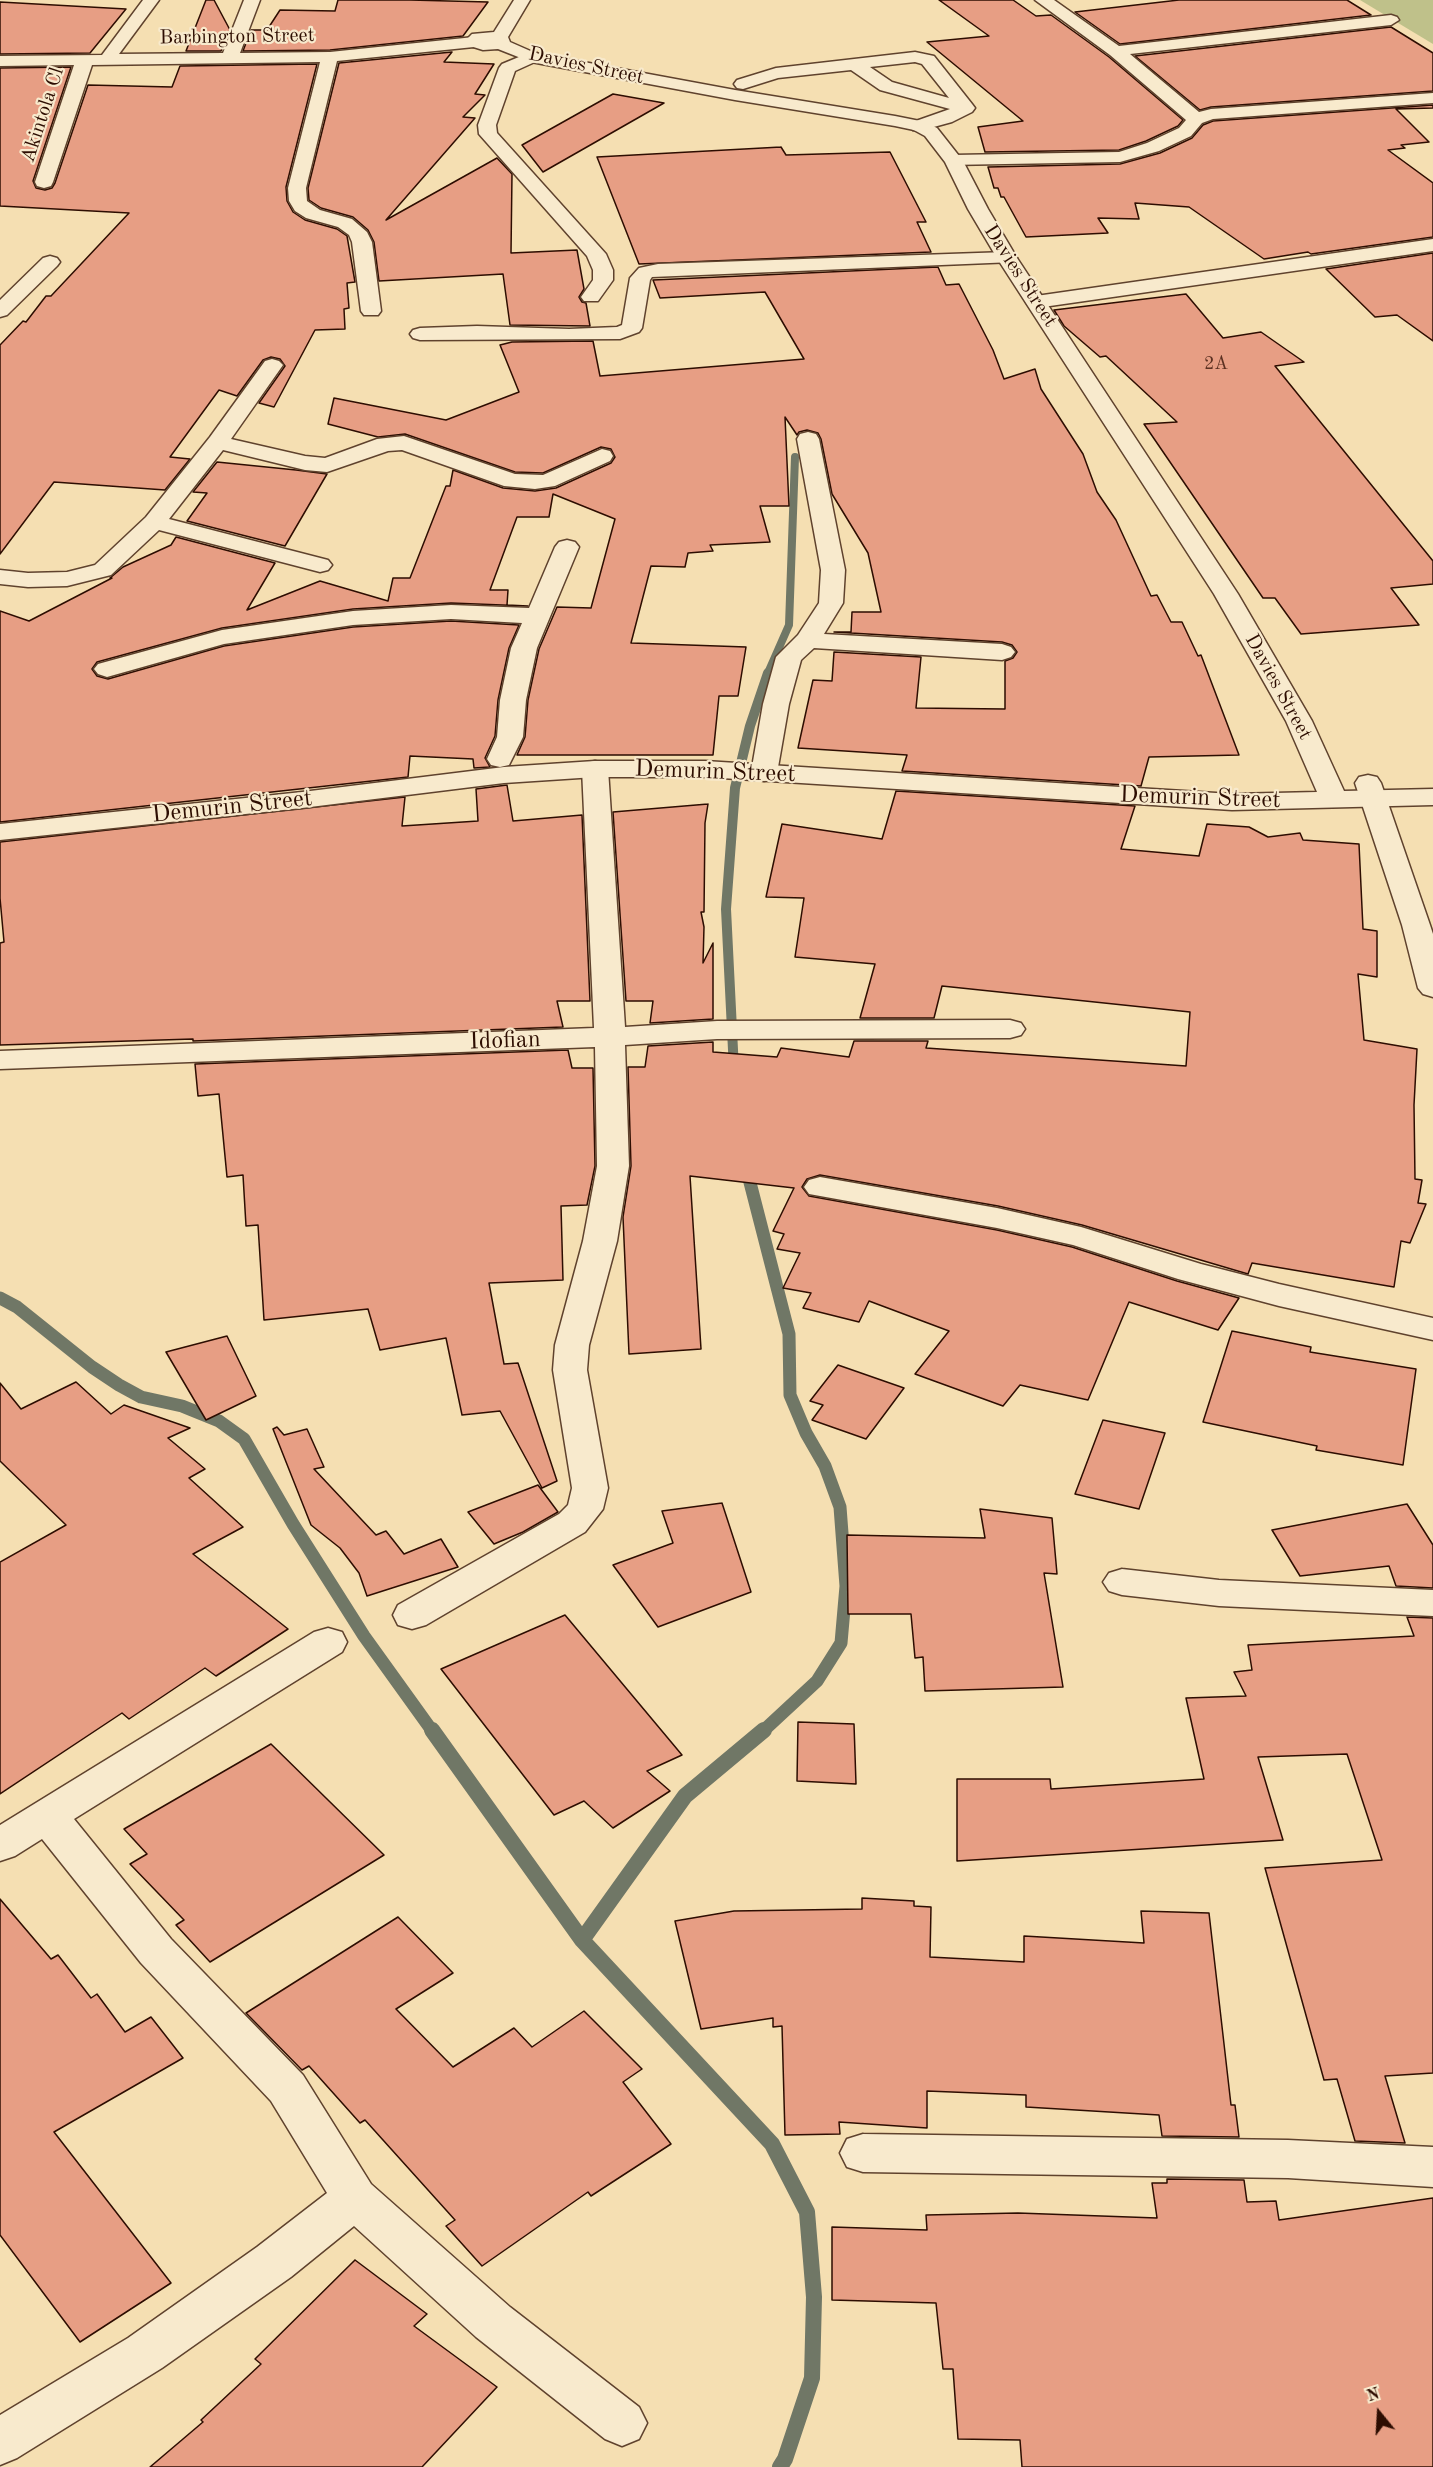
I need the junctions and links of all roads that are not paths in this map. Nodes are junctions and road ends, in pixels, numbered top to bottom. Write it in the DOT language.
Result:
graph roads {
  1 [pos="151,0"];
  2 [pos="252,0"];
  3 [pos="522,0"];
  4 [pos="1043,0"];
  5 [pos="489,19"];
  6 [pos="1391,20"];
  7 [pos="476,40"];
  8 [pos="499,41"];
  9 [pos="1116,51"];
  10 [pos="230,57"];
  11 [pos="330,57"];
  12 [pos="531,57"];
  13 [pos="106,61"];
  14 [pos="0,62"];
  15 [pos="84,62"];
  16 [pos="854,64"];
  17 [pos="743,84"];
  18 [pos="1433,98"];
  19 [pos="966,108"];
  20 [pos="1196,119"];
  21 [pos="919,126"];
  22 [pos="954,161"];
  23 [pos="44,182"];
  24 [pos="1433,245"];
  25 [pos="1007,258"];
  26 [pos="50,262"];
  27 [pos="591,297"];
  28 [pos="1036,302"];
  29 [pos="0,311"];
  30 [pos="371,311"];
  31 [pos="420,334"];
  32 [pos="272,365"];
  33 [pos="808,439"];
  34 [pos="218,441"];
  35 [pos="602,456"];
  36 [pos="154,522"];
  37 [pos="567,547"];
  38 [pos="320,565"];
  39 [pos="0,577"];
  40 [pos="538,616"];
  41 [pos="808,640"];
  42 [pos="1002,652"];
  43 [pos="107,669"];
  44 [pos="500,759"];
  45 [pos="708,761"];
  46 [pos="757,766"];
  47 [pos="595,769"];
  48 [pos="1433,782"];
  49 [pos="1370,791"];
  50 [pos="1331,793"];
  51 [pos="1433,797"];
  52 [pos="0,816"];
  53 [pos="0,832"];
  54 [pos="1433,988"];
  55 [pos="1010,1029"];
  56 [pos="610,1037"];
  57 [pos="0,1060"];
  58 [pos="820,1187"];
  59 [pos="1433,1329"];
  60 [pos="1122,1582"];
  61 [pos="1433,1603"];
  62 [pos="412,1615"];
  63 [pos="328,1642"];
  64 [pos="48,1817"];
  65 [pos="0,1845"];
  66 [pos="863,2153"];
  67 [pos="1433,2167"];
  68 [pos="355,2198"];
  69 [pos="622,2423"];
  70 [pos="0,2442"];
  1 -- 13 [label="street"];
  2 -- 10 [label="street"];
  3 -- 8 [label="street"];
  4 -- 9 [label="street"];
  5 -- 7 [label="street"];
  6 -- 9 [label="street"];
  7 -- 8 [label="street, Barbington Street"];
  7 -- 11 [label="street, Barbington Street"];
  8 -- 12 [label="street, Davies Street"];
  9 -- 20 [label="street"];
  10 -- 11 [label="street, Barbington Street"];
  10 -- 13 [label="street, Barbington Street"];
  11 -- 30 [label="street"];
  12 -- 21 [label="street, Davies Street"];
  12 -- 27 [label="street"];
  13 -- 15 [label="street, Barbington Street"];
  14 -- 15 [label="street, Barbington Street"];
  15 -- 23 [label="street, Akintola Cl"];
  16 -- 17 [label="street"];
  16 -- 19 [label="street"];
  16 -- 19 [label="street"];
  18 -- 20 [label="street"];
  19 -- 21 [label="street"];
  20 -- 22 [label="street"];
  21 -- 22 [label="street, Davies Street"];
  22 -- 25 [label="street, Davies Street"];
  24 -- 28 [label="street"];
  25 -- 28 [label="street, Davies Street"];
  25 -- 31 [label="street"];
  26 -- 29 [label="street"];
  28 -- 50 [label="street, Davies Street"];
  32 -- 34 [label="street"];
  33 -- 41 [label="street"];
  34 -- 35 [label="street"];
  34 -- 36 [label="street"];
  36 -- 38 [label="street"];
  36 -- 39 [label="street"];
  37 -- 40 [label="street"];
  40 -- 43 [label="street"];
  40 -- 44 [label="street"];
  41 -- 42 [label="street"];
  41 -- 46 [label="street"];
  44 -- 45 [label="street, Demurin Street"];
  44 -- 52 [label="street, Demurin Street"];
  45 -- 46 [label="street, Demurin Street"];
  45 -- 47 [label="street, Demurin Street"];
  46 -- 50 [label="street, Demurin Street"];
  47 -- 53 [label="street, Demurin Street"];
  47 -- 56 [label="street"];
  48 -- 49 [label="street, Demurin Street"];
  49 -- 50 [label="street, Demurin Street"];
  49 -- 51 [label="street, Demurin Street"];
  49 -- 54 [label="street"];
  55 -- 56 [label="street, Idofian"];
  56 -- 57 [label="street, Idofian"];
  56 -- 62 [label="street"];
  58 -- 59 [label="street"];
  60 -- 61 [label="street"];
  63 -- 64 [label="street"];
  64 -- 65 [label="street"];
  64 -- 68 [label="street"];
  66 -- 67 [label="street"];
  68 -- 69 [label="street"];
  68 -- 70 [label="street"];
}
